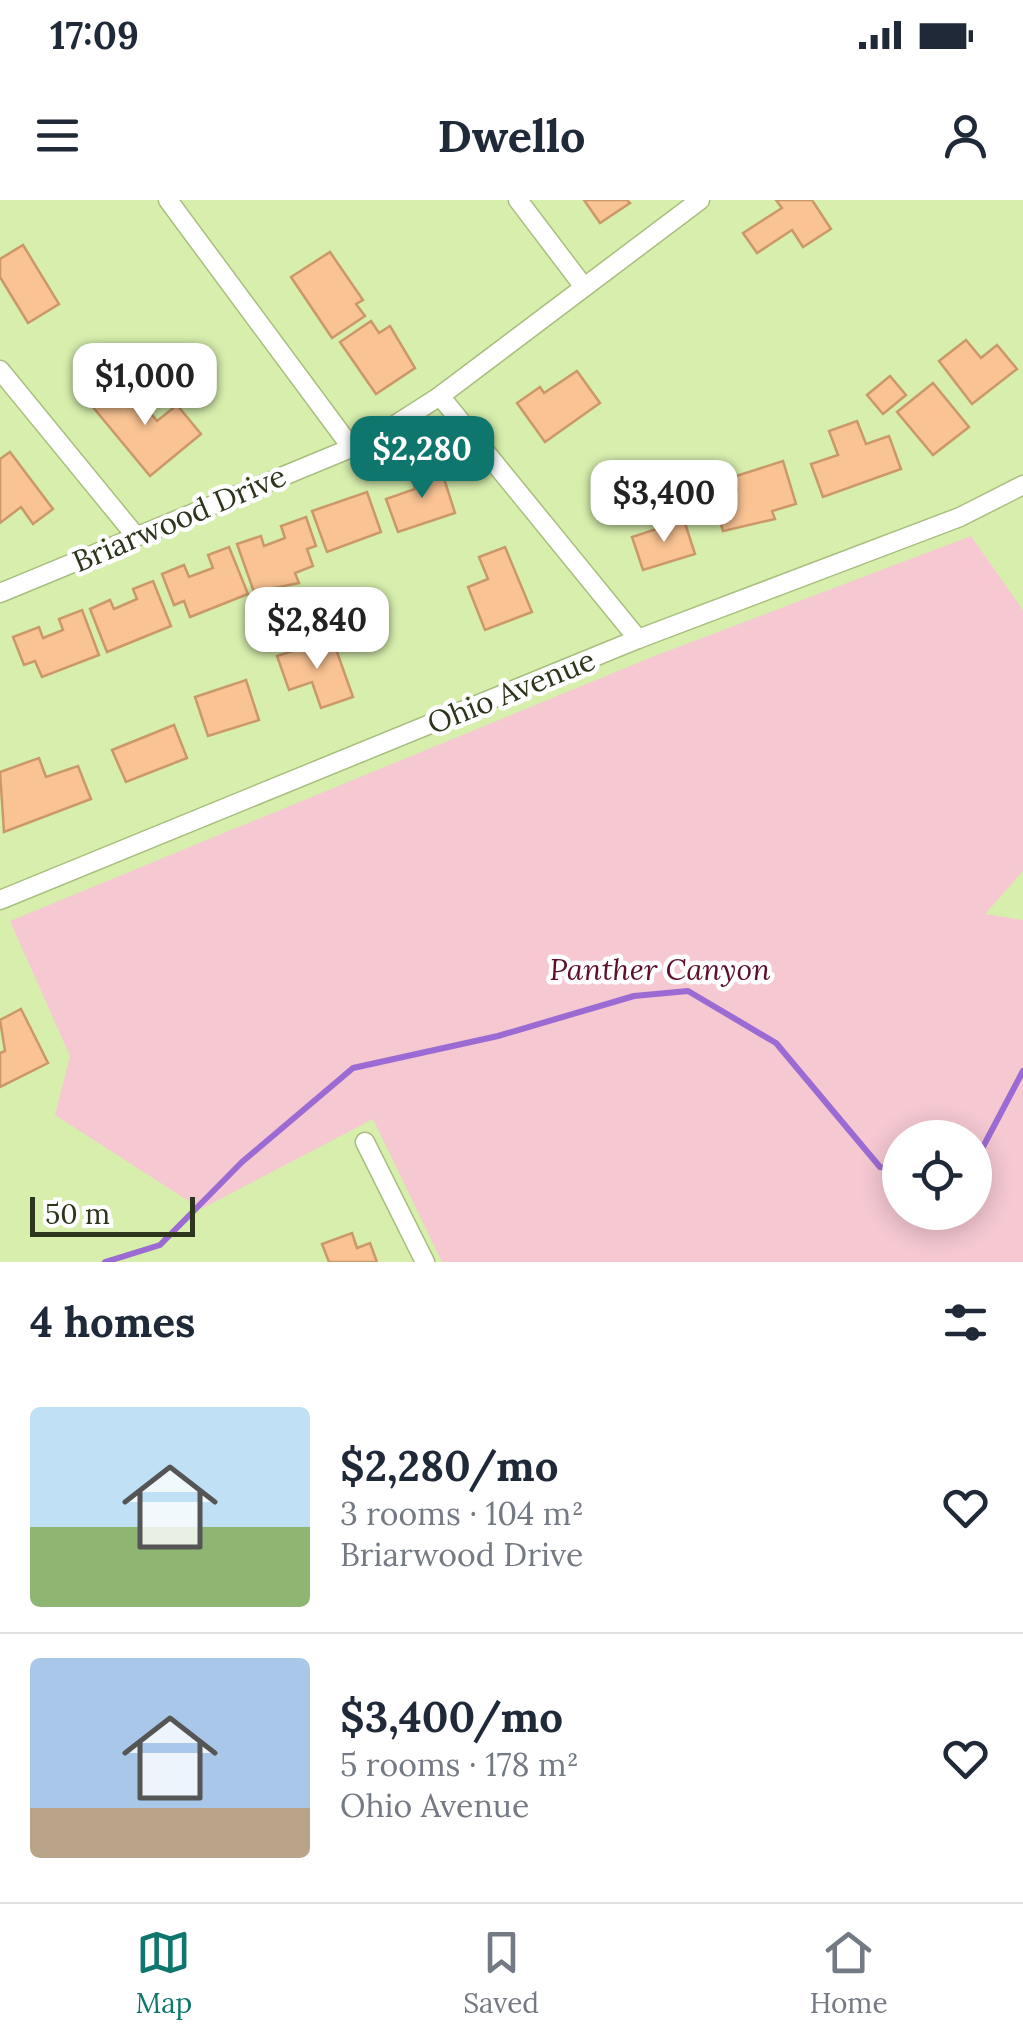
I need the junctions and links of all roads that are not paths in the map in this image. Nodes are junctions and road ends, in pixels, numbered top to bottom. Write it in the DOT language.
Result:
graph roads {
  1 [pos="168,200"];
  2 [pos="518,200"];
  3 [pos="700,200"];
  4 [pos="584,287"];
  5 [pos="0,370"];
  6 [pos="440,396"];
  7 [pos="351,447"];
  8 [pos="1023,485"];
  9 [pos="135,535"];
  10 [pos="0,593"];
  11 [pos="638,639"];
  12 [pos="0,900"];
  13 [pos="365,1142"];
  14 [pos="425,1262"];
  1 -- 7 [label="street"];
  2 -- 4 [label="street"];
  3 -- 4 [label="street, Briarwood Drive"];
  4 -- 6 [label="street, Briarwood Drive"];
  5 -- 9 [label="street"];
  6 -- 7 [label="street, Briarwood Drive"];
  6 -- 11 [label="street"];
  7 -- 9 [label="street, Briarwood Drive"];
  8 -- 11 [label="street, Ohio Avenue"];
  9 -- 10 [label="street, Briarwood Drive"];
  11 -- 12 [label="street, Ohio Avenue"];
  13 -- 14 [label="street"];
}
